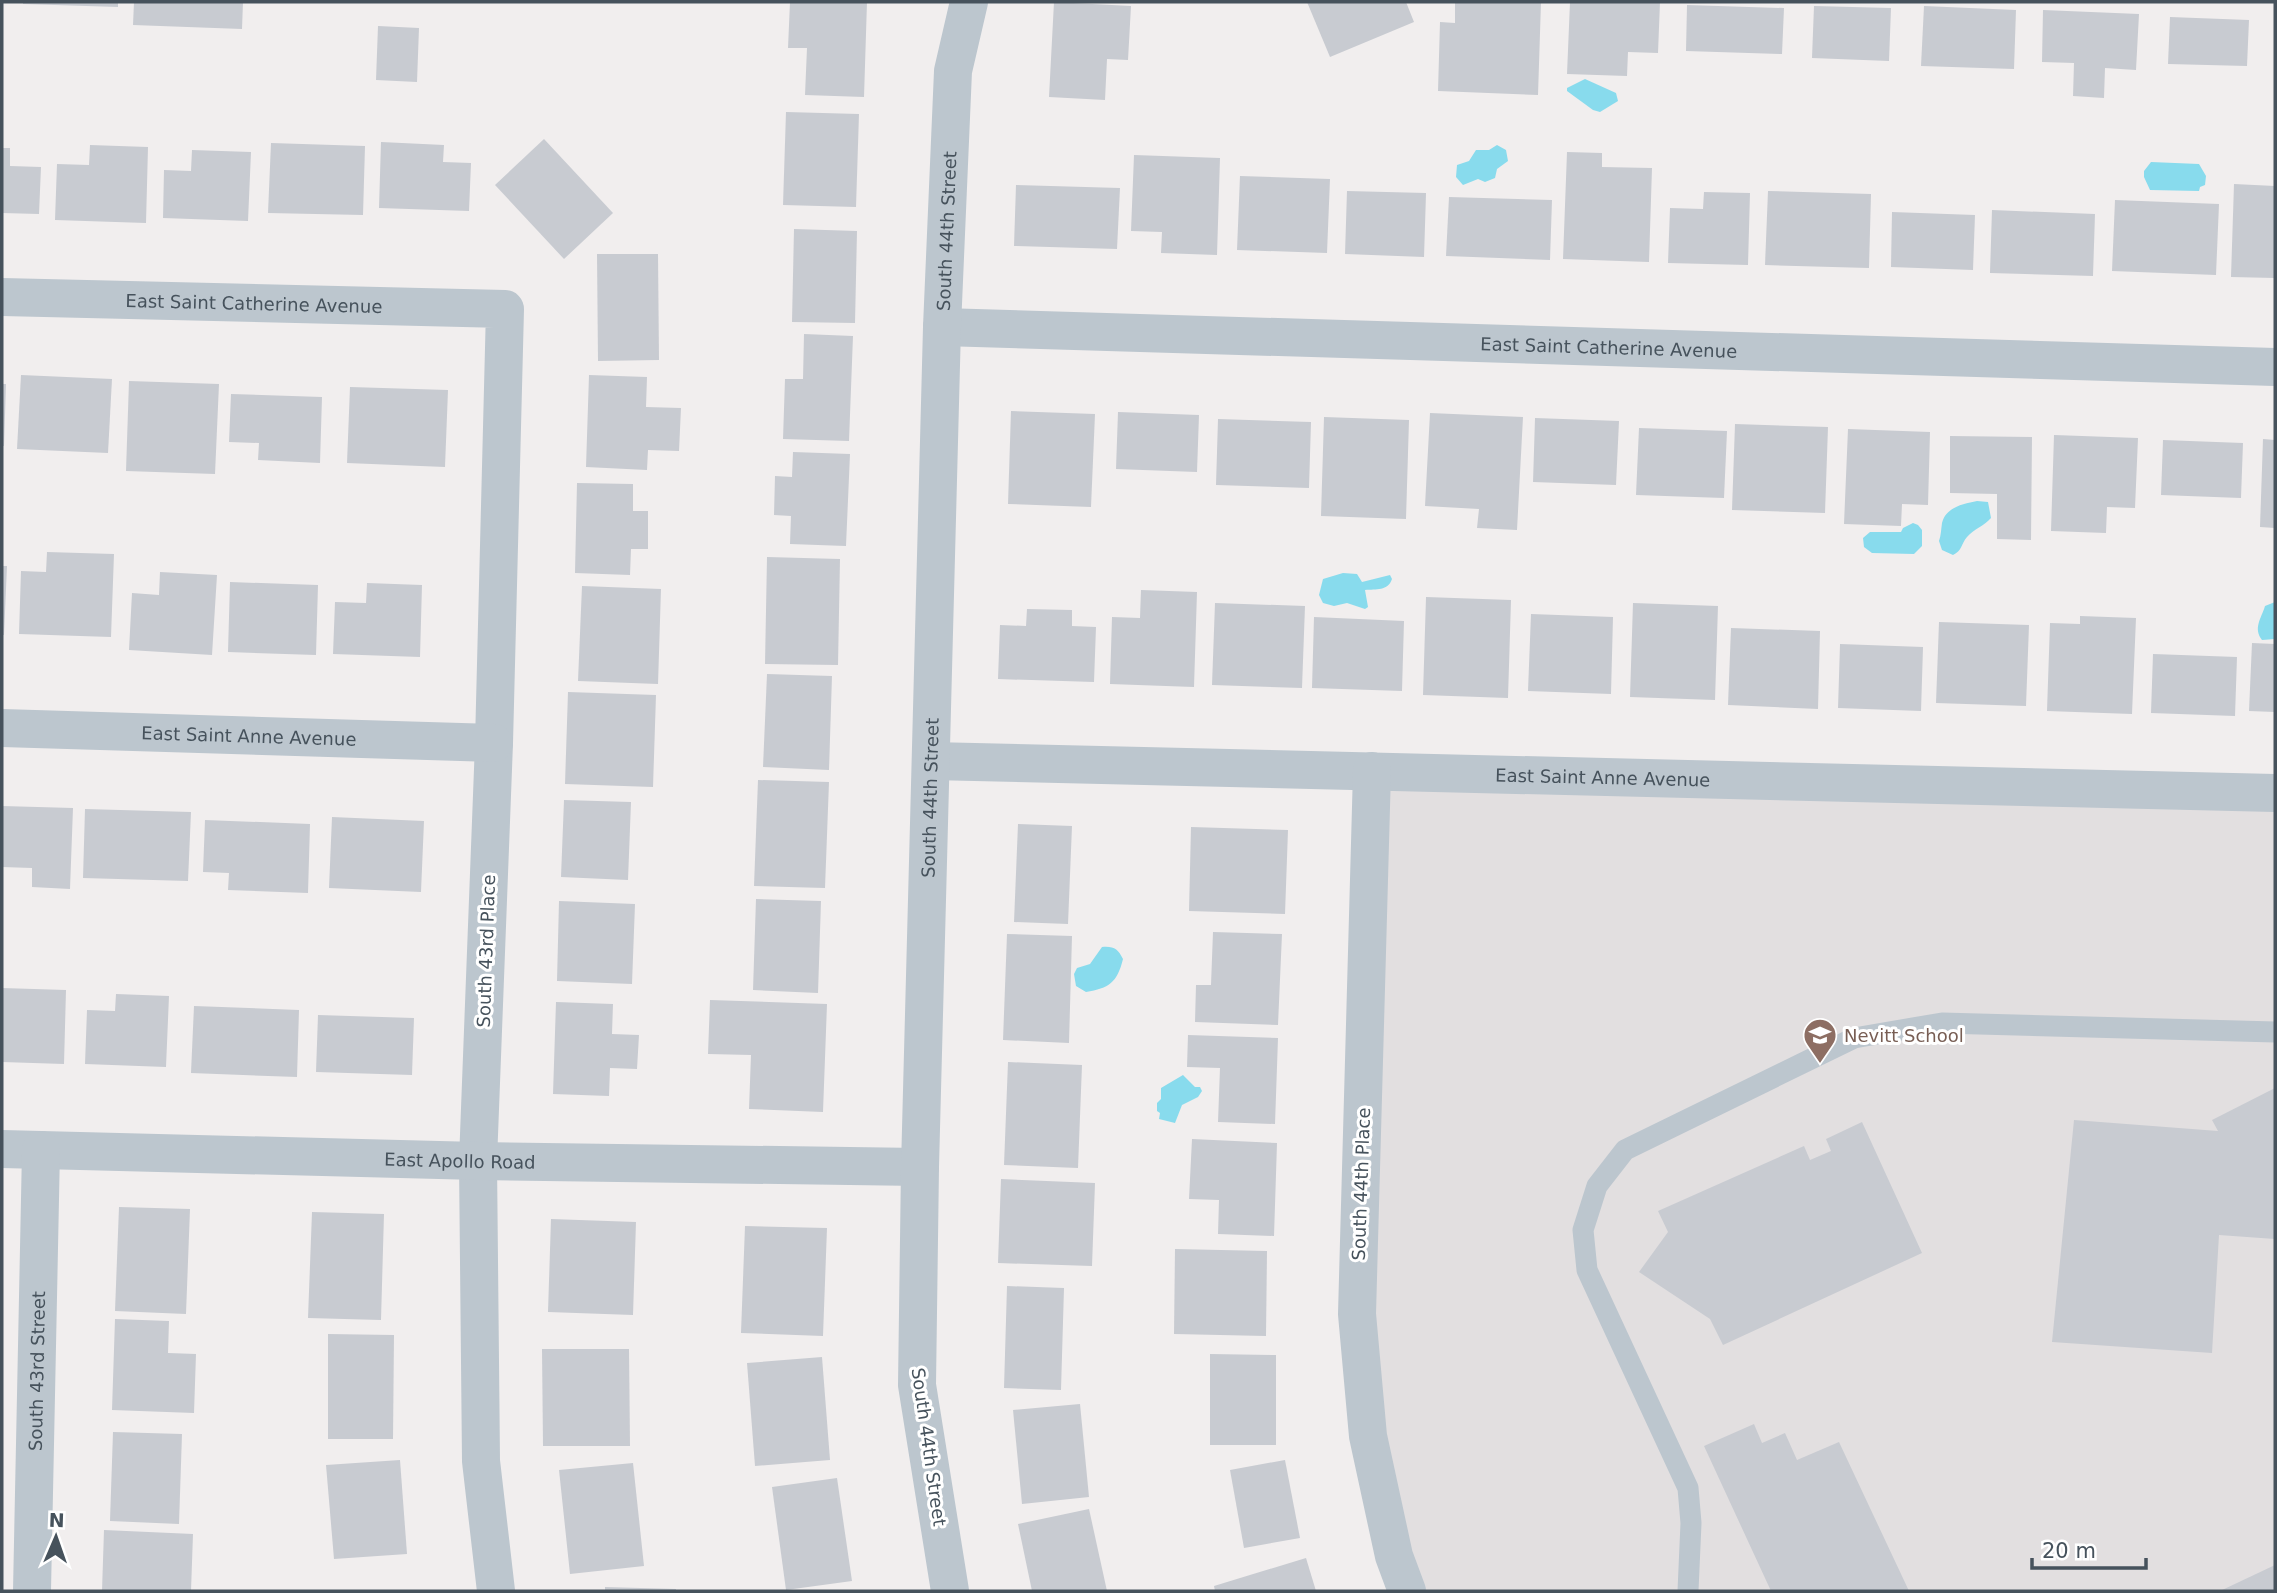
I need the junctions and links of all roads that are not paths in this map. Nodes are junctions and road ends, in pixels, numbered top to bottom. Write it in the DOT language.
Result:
graph roads {
  1 [pos="970,2"];
  2 [pos="2,297"];
  3 [pos="505,309"];
  4 [pos="942,327"];
  5 [pos="2275,367"];
  6 [pos="2,728"];
  7 [pos="494,743"];
  8 [pos="931,761"];
  9 [pos="1372,771"];
  10 [pos="2275,793"];
  11 [pos="2275,1032"];
  12 [pos="2,1149"];
  13 [pos="41,1150"];
  14 [pos="478,1161"];
  15 [pos="920,1167"];
  16 [pos="32,1591"];
  17 [pos="496,1591"];
  18 [pos="950,1591"];
  19 [pos="1407,1591"];
  20 [pos="1688,1591"];
  1 -- 4 [label="street, South 44th Street"];
  2 -- 3 [label="street, East Saint Catherine Avenue"];
  3 -- 7 [label="street, South 43rd Place"];
  4 -- 5 [label="street, East Saint Catherine Avenue"];
  4 -- 8 [label="street, South 44th Street"];
  6 -- 7 [label="street, East Saint Anne Avenue"];
  7 -- 14 [label="street, South 43rd Place"];
  8 -- 9 [label="street, East Saint Anne Avenue"];
  8 -- 15 [label="street, South 44th Street"];
  9 -- 10 [label="street, East Saint Anne Avenue"];
  9 -- 19 [label="street, South 44th Place"];
  11 -- 20 [label="lane"];
  12 -- 13 [label="street, East Apollo Road"];
  13 -- 14 [label="street, East Apollo Road"];
  13 -- 16 [label="street, South 43rd Street"];
  14 -- 15 [label="street, East Apollo Road"];
  14 -- 17 [label="street, South 43rd Place"];
  15 -- 18 [label="street, South 44th Street"];
}
